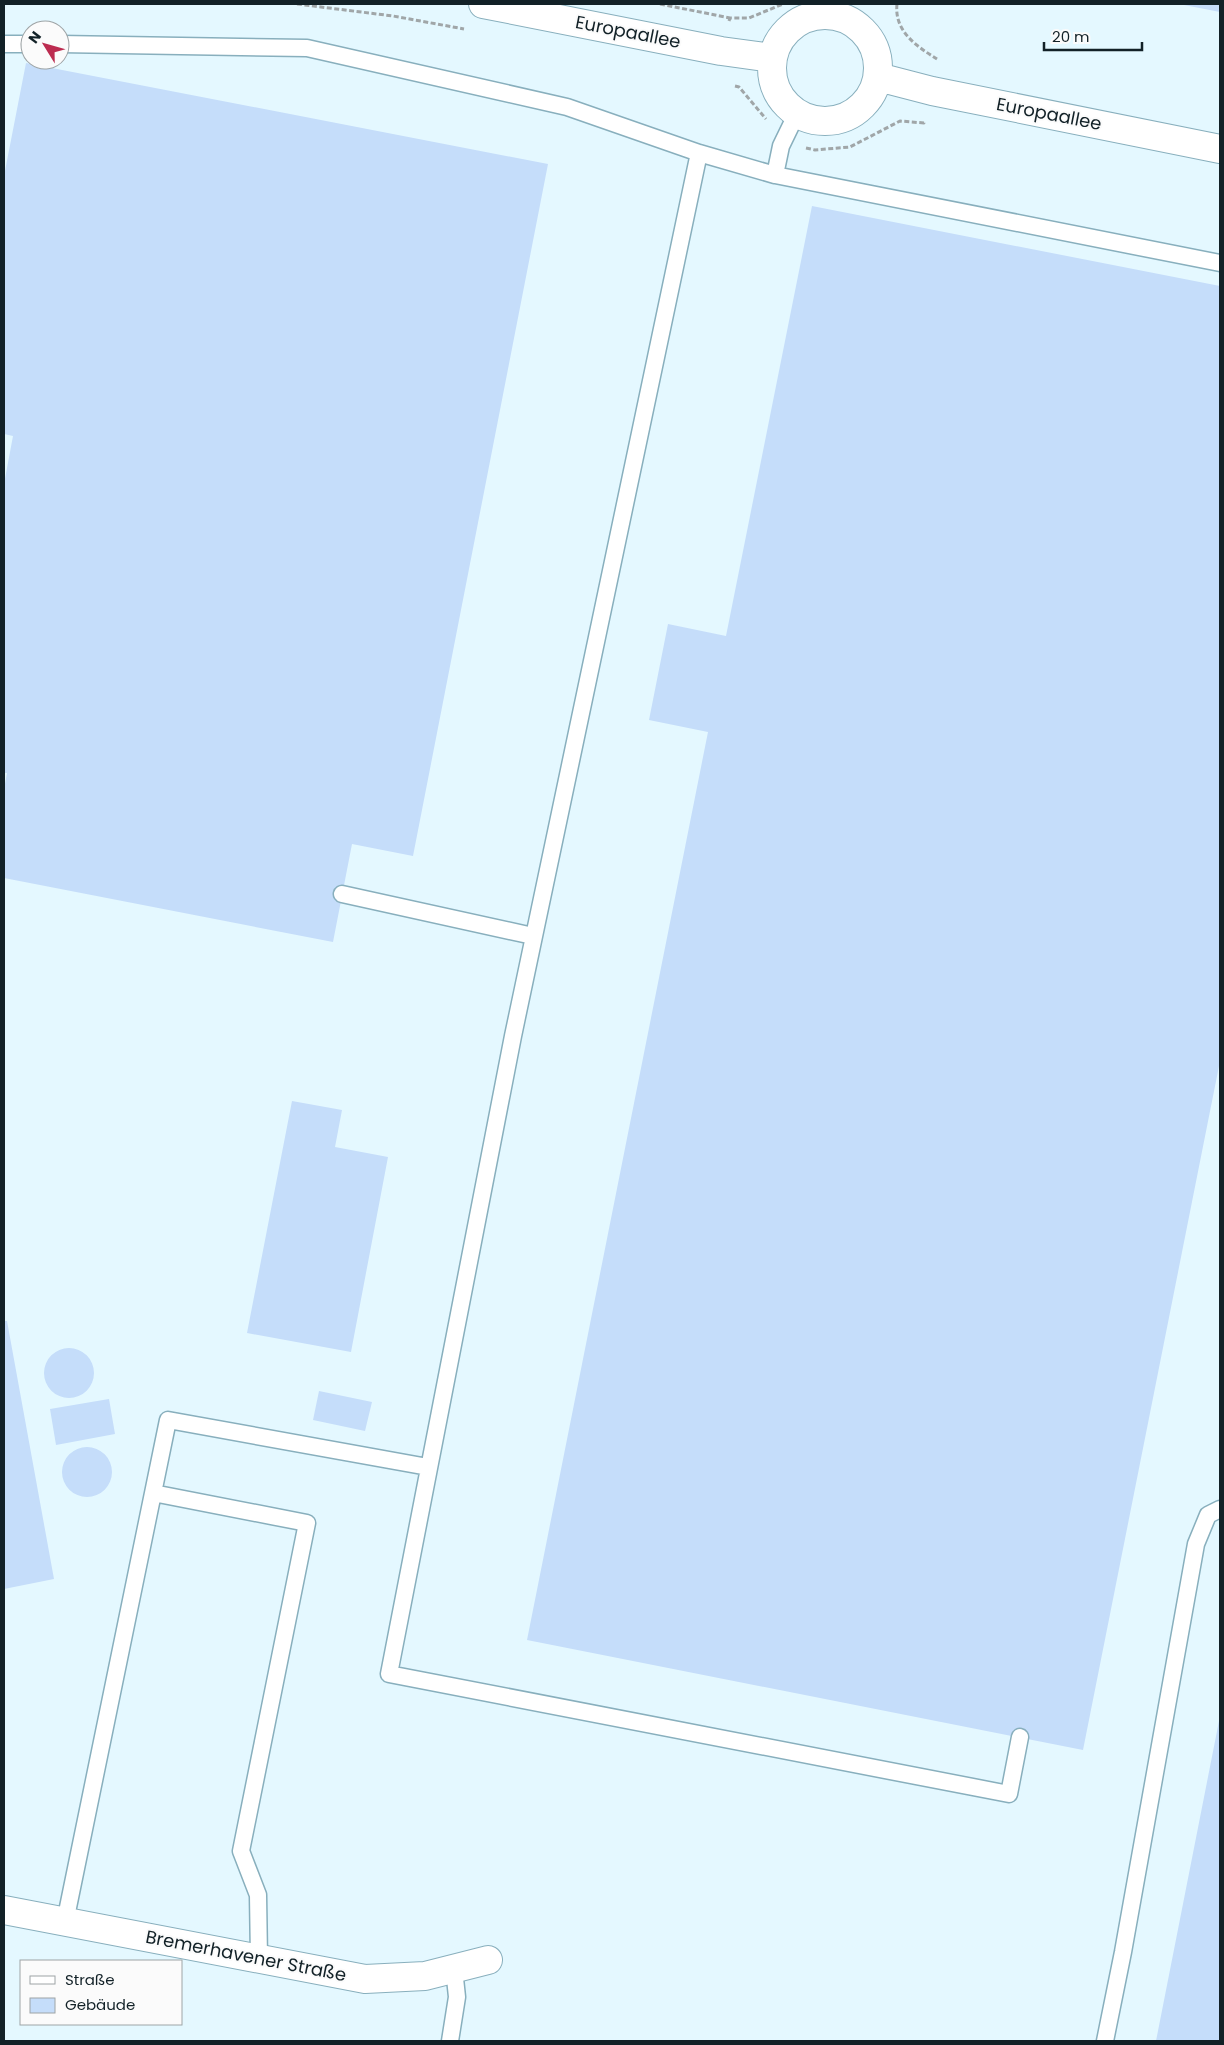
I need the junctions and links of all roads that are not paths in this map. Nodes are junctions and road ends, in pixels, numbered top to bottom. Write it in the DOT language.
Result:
graph roads {
  1 [pos="483,4"];
  2 [pos="846,11"];
  3 [pos="4,44"];
  4 [pos="20,44"];
  5 [pos="70,44"];
  6 [pos="773,58"];
  7 [pos="878,77"];
  8 [pos="797,113"];
  9 [pos="1220,149"];
  10 [pos="699,153"];
  11 [pos="775,175"];
  12 [pos="1220,263"];
  13 [pos="342,894"];
  14 [pos="533,936"];
  15 [pos="428,1468"];
  16 [pos="153,1493"];
  17 [pos="1220,1509"];
  18 [pos="1020,1737"];
  19 [pos="4,1910"];
  20 [pos="65,1922"];
  21 [pos="259,1959"];
  22 [pos="488,1960"];
  23 [pos="454,1969"];
  24 [pos="450,2041"];
  25 [pos="1105,2041"];
  1 -- 6 [label="street, Europaallee"];
  2 -- 6 [label="street"];
  2 -- 7 [label="street"];
  3 -- 4 [label="lane"];
  5 -- 10 [label="lane"];
  6 -- 8 [label="street"];
  7 -- 8 [label="street"];
  7 -- 9 [label="street, Europaallee"];
  8 -- 11 [label="lane"];
  10 -- 11 [label="lane"];
  10 -- 14 [label="lane"];
  11 -- 12 [label="lane"];
  13 -- 14 [label="lane"];
  14 -- 15 [label="lane"];
  15 -- 16 [label="lane"];
  15 -- 18 [label="lane"];
  16 -- 20 [label="lane"];
  16 -- 21 [label="lane"];
  17 -- 25 [label="lane"];
  19 -- 20 [label="street, Bremerhavener Straße"];
  20 -- 21 [label="street, Bremerhavener Straße"];
  21 -- 23 [label="street, Bremerhavener Straße"];
  22 -- 23 [label="street, Bremerhavener Straße"];
  23 -- 24 [label="lane"];
}
